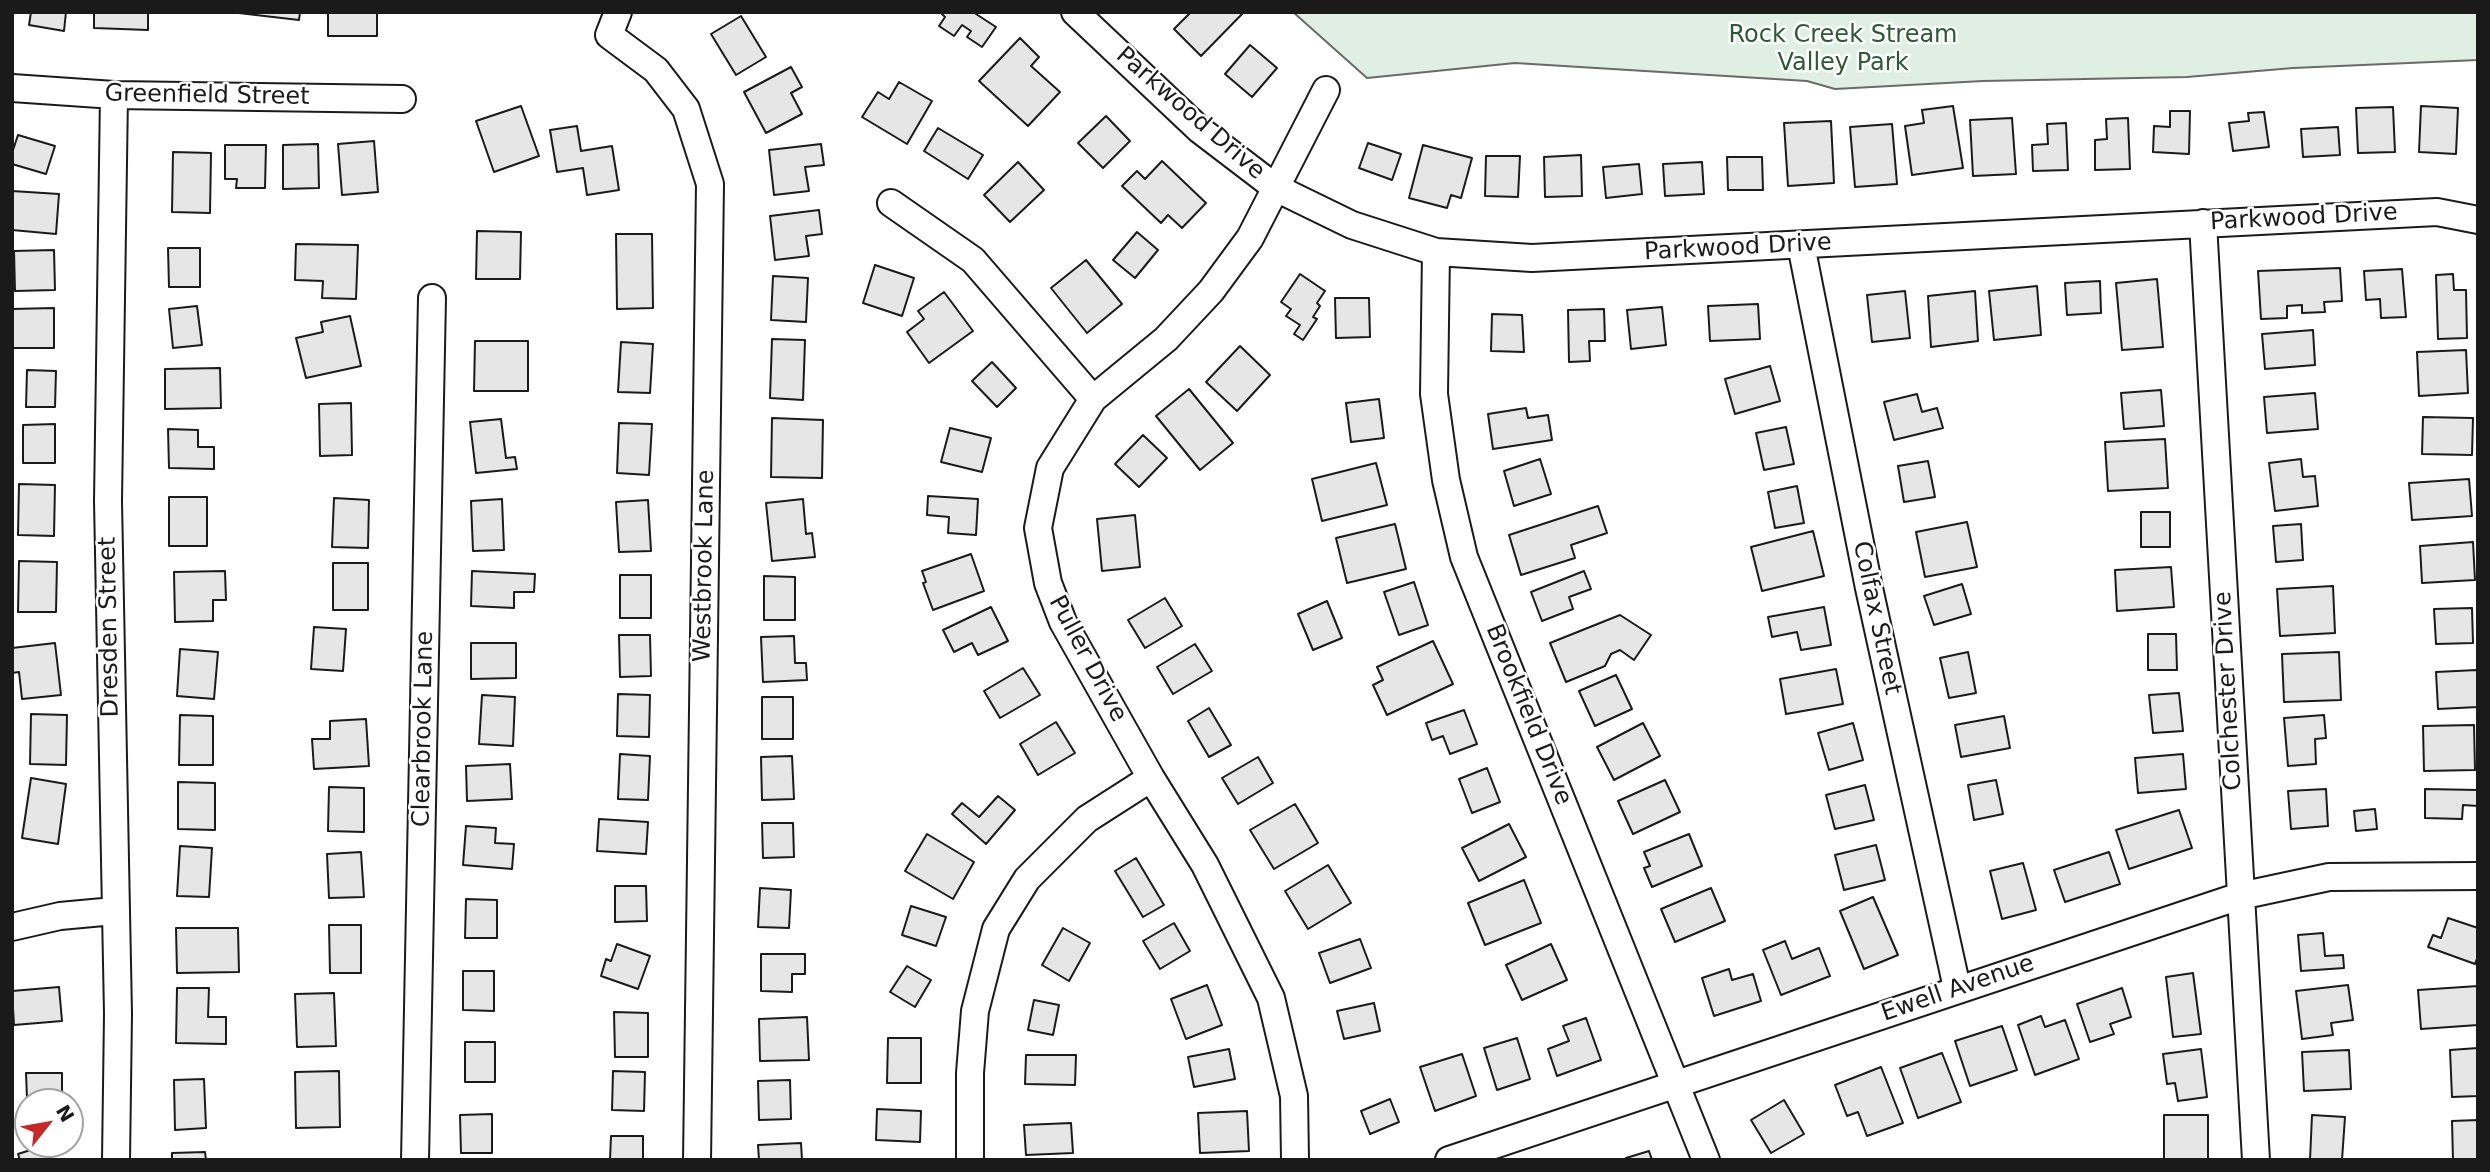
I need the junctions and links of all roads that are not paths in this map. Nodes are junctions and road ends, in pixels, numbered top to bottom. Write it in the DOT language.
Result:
graph roads {
  1 [pos="618,12"];
  2 [pos="1075,12"];
  3 [pos="12,88"];
  4 [pos="1326,90"];
  5 [pos="114,95"];
  6 [pos="402,99"];
  7 [pos="1276,188"];
  8 [pos="891,203"];
  9 [pos="2478,220"];
  10 [pos="2203,223"];
  11 [pos="1801,245"];
  12 [pos="1436,252"];
  13 [pos="432,298"];
  14 [pos="1093,399"];
  15 [pos="1151,778"];
  16 [pos="2478,876"];
  17 [pos="2240,896"];
  18 [pos="114,911"];
  19 [pos="12,927"];
  20 [pos="1957,988"];
  21 [pos="1676,1086"];
  22 [pos="116,1160"];
  23 [pos="415,1160"];
  24 [pos="697,1160"];
  25 [pos="970,1160"];
  26 [pos="1295,1160"];
  27 [pos="1449,1160"];
  28 [pos="1706,1160"];
  29 [pos="2256,1160"];
  1 -- 24 [label="street, Westbrook Lane"];
  2 -- 7 [label="street, Parkwood Drive"];
  3 -- 5 [label="street, Greenfield Street"];
  4 -- 7 [label="street, Puller Drive"];
  5 -- 6 [label="street, Greenfield Street"];
  5 -- 18 [label="street, Dresden Street"];
  7 -- 12 [label="street, Parkwood Drive"];
  7 -- 14 [label="street, Puller Drive"];
  8 -- 14 [label="street"];
  9 -- 10 [label="street, Parkwood Drive"];
  10 -- 11 [label="street, Parkwood Drive"];
  10 -- 17 [label="street, Colchester Drive"];
  11 -- 12 [label="street, Parkwood Drive"];
  11 -- 20 [label="street, Colfax Street"];
  12 -- 21 [label="street, Brookfield Drive"];
  13 -- 23 [label="street, Clearbrook Lane"];
  14 -- 15 [label="street, Puller Drive"];
  15 -- 25 [label="street"];
  15 -- 26 [label="street, Puller Drive"];
  16 -- 17 [label="street, Ewell Avenue"];
  17 -- 20 [label="street, Ewell Avenue"];
  17 -- 29 [label="street, Colchester Drive"];
  18 -- 19 [label="street"];
  18 -- 22 [label="street, Dresden Street"];
  20 -- 21 [label="street, Ewell Avenue"];
  21 -- 27 [label="street, Ewell Avenue"];
  21 -- 28 [label="street, Brookfield Drive"];
}
